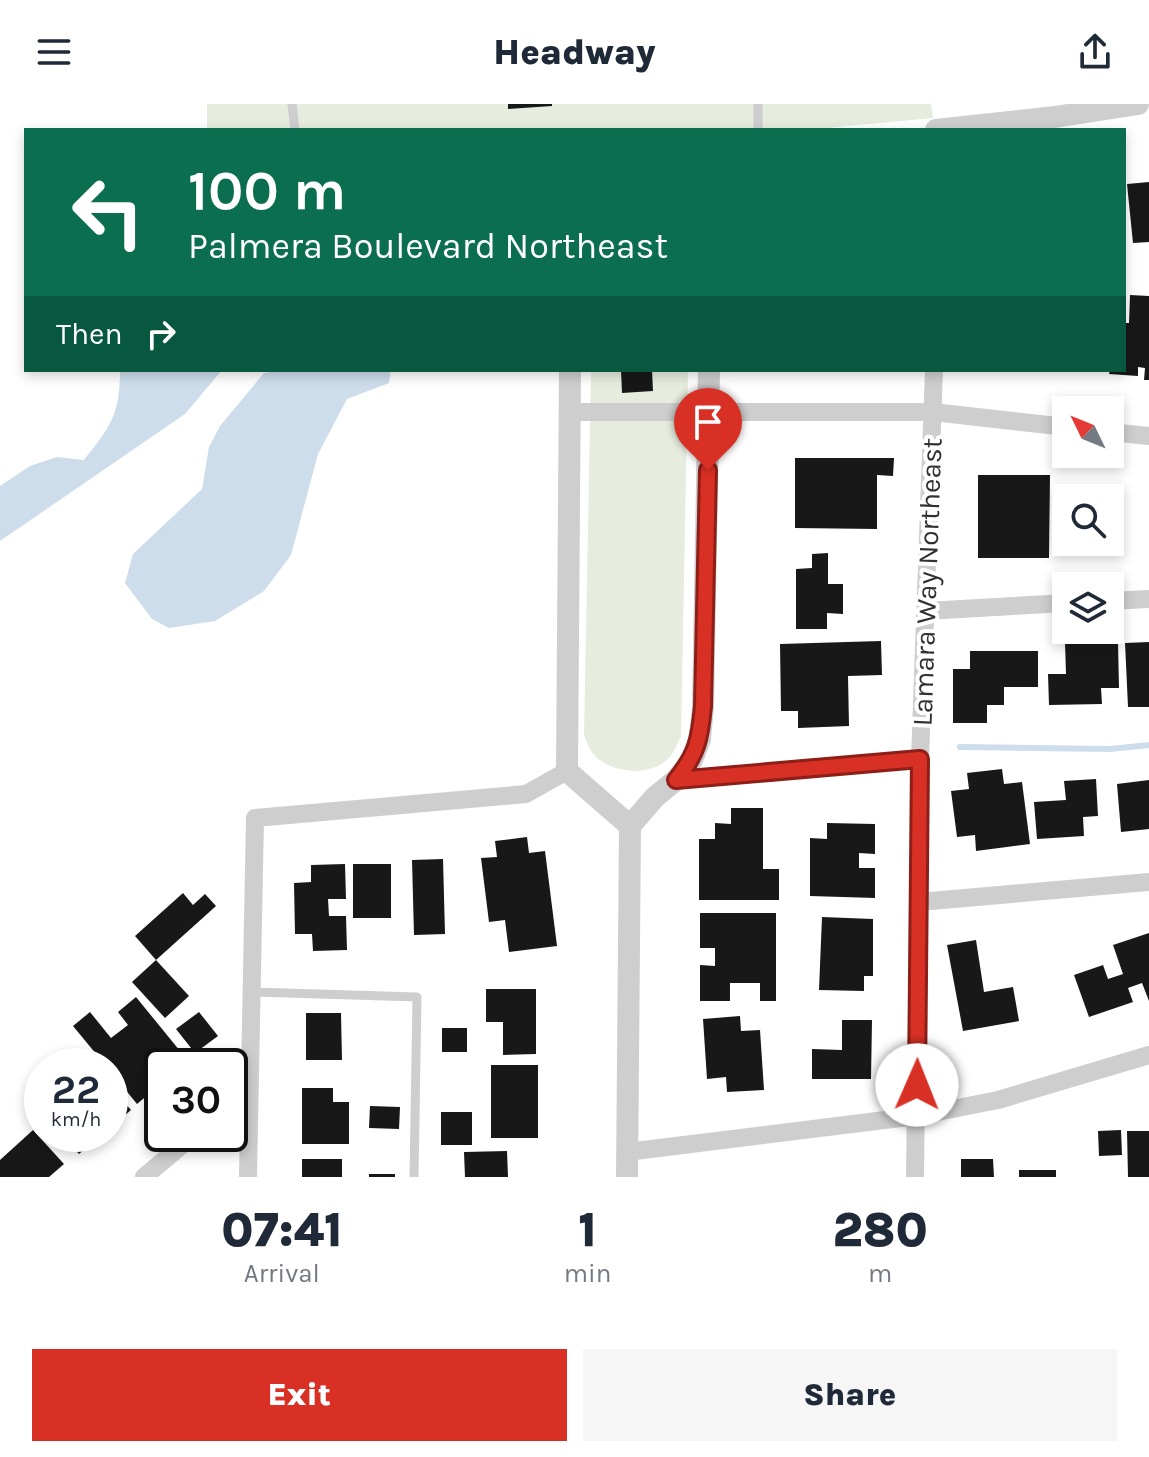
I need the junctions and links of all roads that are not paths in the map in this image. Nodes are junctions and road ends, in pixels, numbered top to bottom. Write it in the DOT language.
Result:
graph roads {
  1 [pos="292,104"];
  2 [pos="758,104"];
  3 [pos="1138,104"];
  4 [pos="295,128"];
  5 [pos="758,128"];
  6 [pos="954,128"];
  7 [pos="570,372"];
  8 [pos="709,372"];
  9 [pos="934,372"];
  10 [pos="709,411"];
  11 [pos="570,412"];
  12 [pos="933,412"];
  13 [pos="1052,425"];
  14 [pos="1124,433"];
  15 [pos="1149,436"];
  16 [pos="1149,599"];
  17 [pos="1124,600"];
  18 [pos="1052,604"];
  19 [pos="926,611"];
  20 [pos="920,759"];
  21 [pos="567,771"];
  22 [pos="676,780"];
  23 [pos="630,826"];
  24 [pos="1149,882"];
  25 [pos="919,902"];
  26 [pos="252,992"];
  27 [pos="1149,1055"];
  28 [pos="250,1086"];
  29 [pos="917,1116"];
  30 [pos="174,1152"];
  31 [pos="627,1152"];
  32 [pos="144,1177"];
  33 [pos="248,1177"];
  34 [pos="414,1177"];
  35 [pos="627,1177"];
  36 [pos="915,1177"];
  1 -- 4 [label="lane"];
  2 -- 5 [label="lane"];
  3 -- 6 [label="street"];
  7 -- 11 [label="street"];
  8 -- 10 [label="street"];
  9 -- 12 [label="street, Lamara Way Northeast"];
  10 -- 11 [label="street"];
  10 -- 12 [label="street"];
  10 -- 22 [label="street"];
  11 -- 21 [label="street"];
  12 -- 13 [label="street"];
  12 -- 19 [label="street, Lamara Way Northeast"];
  14 -- 15 [label="street"];
  16 -- 17 [label="street"];
  18 -- 19 [label="street"];
  19 -- 20 [label="street, Lamara Way Northeast"];
  20 -- 22 [label="street"];
  20 -- 25 [label="street, Lamara Way Northeast"];
  21 -- 23 [label="street"];
  21 -- 26 [label="street"];
  22 -- 23 [label="street"];
  23 -- 31 [label="street"];
  24 -- 25 [label="street"];
  25 -- 29 [label="street, Lamara Way Northeast"];
  26 -- 28 [label="street"];
  26 -- 34 [label="lane"];
  27 -- 29 [label="street"];
  28 -- 33 [label="street"];
  29 -- 31 [label="street"];
  29 -- 36 [label="street, Lamara Way Northeast"];
  30 -- 32 [label="street"];
  31 -- 35 [label="street"];
}
